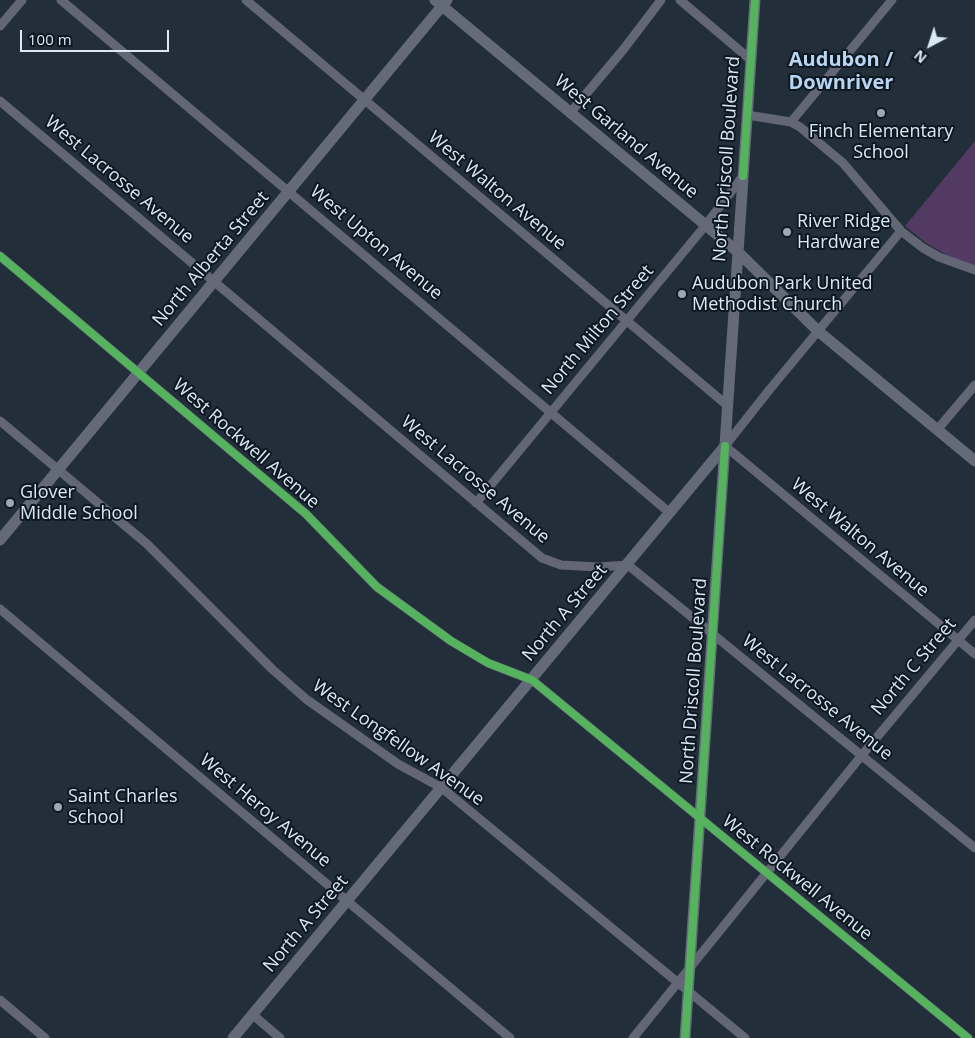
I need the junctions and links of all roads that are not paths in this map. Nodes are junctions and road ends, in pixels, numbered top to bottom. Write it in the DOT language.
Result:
graph roads {
  1 [pos="22,0"];
  2 [pos="61,0"];
  3 [pos="246,0"];
  4 [pos="661,0"];
  5 [pos="680,0"];
  6 [pos="755,0"];
  7 [pos="892,0"];
  8 [pos="442,2"];
  9 [pos="0,26"];
  10 [pos="751,60"];
  11 [pos="0,101"];
  12 [pos="365,101"];
  13 [pos="570,113"];
  14 [pos="747,115"];
  15 [pos="791,122"];
  16 [pos="743,176"];
  17 [pos="290,191"];
  18 [pos="705,226"];
  19 [pos="901,231"];
  20 [pos="738,252"];
  21 [pos="0,256"];
  22 [pos="975,270"];
  23 [pos="214,281"];
  24 [pos="626,322"];
  25 [pos="818,331"];
  26 [pos="139,373"];
  27 [pos="975,385"];
  28 [pos="728,406"];
  29 [pos="551,413"];
  30 [pos="0,421"];
  31 [pos="937,430"];
  32 [pos="725,446"];
  33 [pos="975,461"];
  34 [pos="58,470"];
  35 [pos="476,503"];
  36 [pos="670,512"];
  37 [pos="0,540"];
  38 [pos="628,565"];
  39 [pos="0,609"];
  40 [pos="975,620"];
  41 [pos="712,633"];
  42 [pos="958,640"];
  43 [pos="975,654"];
  44 [pos="532,680"];
  45 [pos="862,755"];
  46 [pos="442,788"];
  47 [pos="700,818"];
  48 [pos="975,848"];
  49 [pos="767,873"];
  50 [pos="347,902"];
  51 [pos="690,968"];
  52 [pos="678,983"];
  53 [pos="688,991"];
  54 [pos="0,1000"];
  55 [pos="252,1015"];
  56 [pos="45,1038"];
  57 [pos="233,1038"];
  58 [pos="280,1038"];
  59 [pos="510,1038"];
  60 [pos="633,1038"];
  61 [pos="685,1038"];
  62 [pos="744,1038"];
  63 [pos="968,1038"];
  1 -- 9 [label="street"];
  2 -- 17 [label="street, West Upton Avenue"];
  3 -- 12 [label="street, West Walton Avenue"];
  4 -- 13 [label="street"];
  5 -- 10 [label="street"];
  6 -- 10 [label="main road, North Driscoll Boulevard"];
  7 -- 15 [label="street"];
  8 -- 12 [label="main road, North Alberta Street"];
  8 -- 13 [label="main road, West Garland Avenue"];
  10 -- 14 [label="main road, North Driscoll Boulevard"];
  11 -- 23 [label="street, West Lacrosse Avenue"];
  12 -- 17 [label="main road, North Alberta Street"];
  12 -- 24 [label="street, West Walton Avenue"];
  13 -- 18 [label="main road, West Garland Avenue"];
  14 -- 15 [label="street"];
  14 -- 16 [label="main road, North Driscoll Boulevard"];
  15 -- 19 [label="street"];
  16 -- 18 [label="street, North Milton Street"];
  16 -- 20 [label="main road, North Driscoll Boulevard"];
  17 -- 23 [label="main road, North Alberta Street"];
  17 -- 29 [label="street, West Upton Avenue"];
  18 -- 20 [label="main road, West Garland Avenue"];
  18 -- 24 [label="street, North Milton Street"];
  19 -- 22 [label="street"];
  19 -- 25 [label="street, North A Street"];
  20 -- 25 [label="main road, West Garland Avenue"];
  20 -- 28 [label="main road, North Driscoll Boulevard"];
  21 -- 26 [label="street, West Rockwell Avenue"];
  23 -- 26 [label="main road, North Alberta Street"];
  23 -- 35 [label="street, West Lacrosse Avenue"];
  24 -- 28 [label="street, West Walton Avenue"];
  24 -- 29 [label="street, North Milton Street"];
  25 -- 31 [label="main road, West Garland Avenue"];
  25 -- 32 [label="street, North A Street"];
  26 -- 34 [label="main road, North Alberta Street"];
  26 -- 44 [label="street, West Rockwell Avenue"];
  27 -- 31 [label="street"];
  28 -- 32 [label="main road, North Driscoll Boulevard"];
  29 -- 35 [label="street, North Milton Street"];
  29 -- 36 [label="street, West Upton Avenue"];
  30 -- 34 [label="street, West Longfellow Avenue"];
  31 -- 33 [label="main road, West Garland Avenue"];
  32 -- 36 [label="main road, North A Street"];
  32 -- 41 [label="main road, North Driscoll Boulevard"];
  32 -- 42 [label="street, West Walton Avenue"];
  34 -- 37 [label="main road, North Alberta Street"];
  34 -- 46 [label="street, West Longfellow Avenue"];
  35 -- 38 [label="street, West Lacrosse Avenue"];
  36 -- 38 [label="main road, North A Street"];
  38 -- 41 [label="street, West Lacrosse Avenue"];
  38 -- 44 [label="main road, North A Street"];
  39 -- 50 [label="street, West Heroy Avenue"];
  40 -- 42 [label="street, North C Street"];
  41 -- 45 [label="street, West Lacrosse Avenue"];
  41 -- 47 [label="main road, North Driscoll Boulevard"];
  42 -- 43 [label="street, West Walton Avenue"];
  42 -- 45 [label="street, North C Street"];
  44 -- 46 [label="main road, North A Street"];
  44 -- 47 [label="street, West Rockwell Avenue"];
  45 -- 48 [label="street, West Lacrosse Avenue"];
  45 -- 49 [label="street, North C Street"];
  46 -- 50 [label="main road, North A Street"];
  46 -- 52 [label="street, West Longfellow Avenue"];
  47 -- 49 [label="street, West Rockwell Avenue"];
  47 -- 51 [label="main road, North Driscoll Boulevard"];
  49 -- 51 [label="street, North C Street"];
  49 -- 63 [label="street, West Rockwell Avenue"];
  50 -- 55 [label="main road, North A Street"];
  50 -- 59 [label="street, West Heroy Avenue"];
  51 -- 52 [label="street, North C Street"];
  51 -- 53 [label="main road, North Driscoll Boulevard"];
  52 -- 53 [label="street, West Longfellow Avenue"];
  52 -- 60 [label="street, North C Street"];
  53 -- 61 [label="main road, North Driscoll Boulevard"];
  53 -- 62 [label="street, West Longfellow Avenue"];
  54 -- 56 [label="street"];
  55 -- 57 [label="main road, North A Street"];
  55 -- 58 [label="street"];
}
